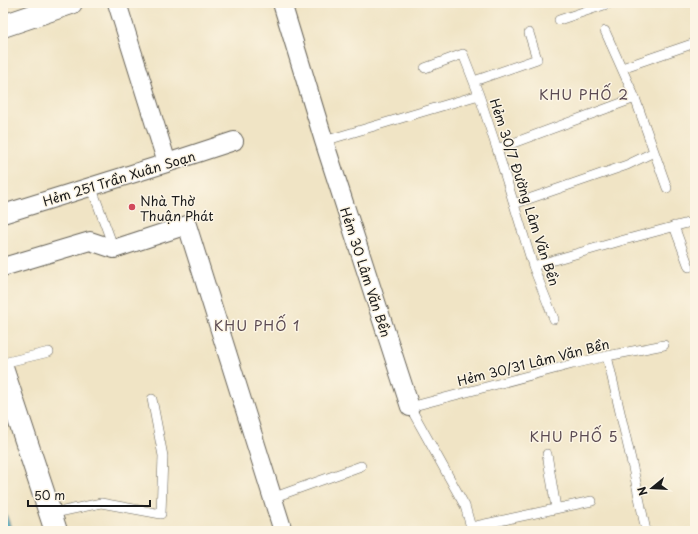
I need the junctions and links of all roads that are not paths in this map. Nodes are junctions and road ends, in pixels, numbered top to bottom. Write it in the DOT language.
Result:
graph roads {
  1 [pos="71,3"];
  2 [pos="117,3"];
  3 [pos="282,3"];
  4 [pos="610,3"];
  5 [pos="559,20"];
  6 [pos="3,26"];
  7 [pos="605,31"];
  8 [pos="529,33"];
  9 [pos="695,43"];
  10 [pos="425,68"];
  11 [pos="622,68"];
  12 [pos="474,81"];
  13 [pos="479,95"];
  14 [pos="636,98"];
  15 [pos="234,141"];
  16 [pos="324,142"];
  17 [pos="497,149"];
  18 [pos="654,152"];
  19 [pos="167,163"];
  20 [pos="92,186"];
  21 [pos="667,188"];
  22 [pos="514,204"];
  23 [pos="3,214"];
  24 [pos="695,221"];
  25 [pos="674,226"];
  26 [pos="114,249"];
  27 [pos="533,266"];
  28 [pos="3,267"];
  29 [pos="689,267"];
  30 [pos="554,319"];
  31 [pos="664,345"];
  32 [pos="49,352"];
  33 [pos="607,356"];
  34 [pos="3,363"];
  35 [pos="3,371"];
  36 [pos="152,399"];
  37 [pos="410,407"];
  38 [pos="547,454"];
  39 [pos="360,466"];
  40 [pos="272,498"];
  41 [pos="592,501"];
  42 [pos="556,508"];
  43 [pos="53,522"];
  44 [pos="472,529"];
  45 [pos="282,531"];
  46 [pos="646,531"];
  1 -- 6 [label="main road"];
  2 -- 19 [label="street"];
  3 -- 16 [label="street, Hẻm 30 Lâm Văn Bền"];
  4 -- 5 [label="lane"];
  7 -- 11 [label="lane"];
  8 -- 12 [label="lane"];
  9 -- 11 [label="lane"];
  10 -- 12 [label="lane, Hẻm 30/7 Đường Lâm Văn Bền"];
  11 -- 14 [label="lane"];
  12 -- 13 [label="lane, Hẻm 30/7 Đường Lâm Văn Bền"];
  13 -- 16 [label="lane, Hẻm 30/7 Đường Lâm Văn Bền"];
  13 -- 17 [label="lane, Hẻm 30/7 Đường Lâm Văn Bền"];
  14 -- 17 [label="lane"];
  14 -- 18 [label="lane"];
  15 -- 19 [label="street, Hẻm 251 Trần Xuân Soạn"];
  16 -- 37 [label="street, Hẻm 30 Lâm Văn Bền"];
  17 -- 22 [label="lane, Hẻm 30/7 Đường Lâm Văn Bền"];
  18 -- 21 [label="lane"];
  18 -- 22 [label="lane"];
  19 -- 20 [label="street, Hẻm 251 Trần Xuân Soạn"];
  20 -- 23 [label="street, Hẻm 251 Trần Xuân Soạn"];
  20 -- 26 [label="lane"];
  22 -- 27 [label="lane, Hẻm 30/7 Đường Lâm Văn Bền"];
  24 -- 25 [label="lane"];
  25 -- 27 [label="lane"];
  25 -- 29 [label="lane"];
  26 -- 28 [label="street"];
  26 -- 40 [label="street"];
  27 -- 30 [label="lane, Hẻm 30/7 Đường Lâm Văn Bền"];
  31 -- 33 [label="lane, Hẻm 30/31 Lâm Văn Bền"];
  32 -- 34 [label="lane"];
  33 -- 37 [label="lane, Hẻm 30/31 Lâm Văn Bền"];
  33 -- 46 [label="lane"];
  35 -- 43 [label="main road"];
  36 -- 43 [label="lane"];
  37 -- 44 [label="lane, Hẻm 30 Lâm Văn Bền"];
  38 -- 42 [label="lane"];
  39 -- 40 [label="lane"];
  40 -- 45 [label="street"];
  41 -- 42 [label="lane"];
  42 -- 44 [label="lane"];
}
